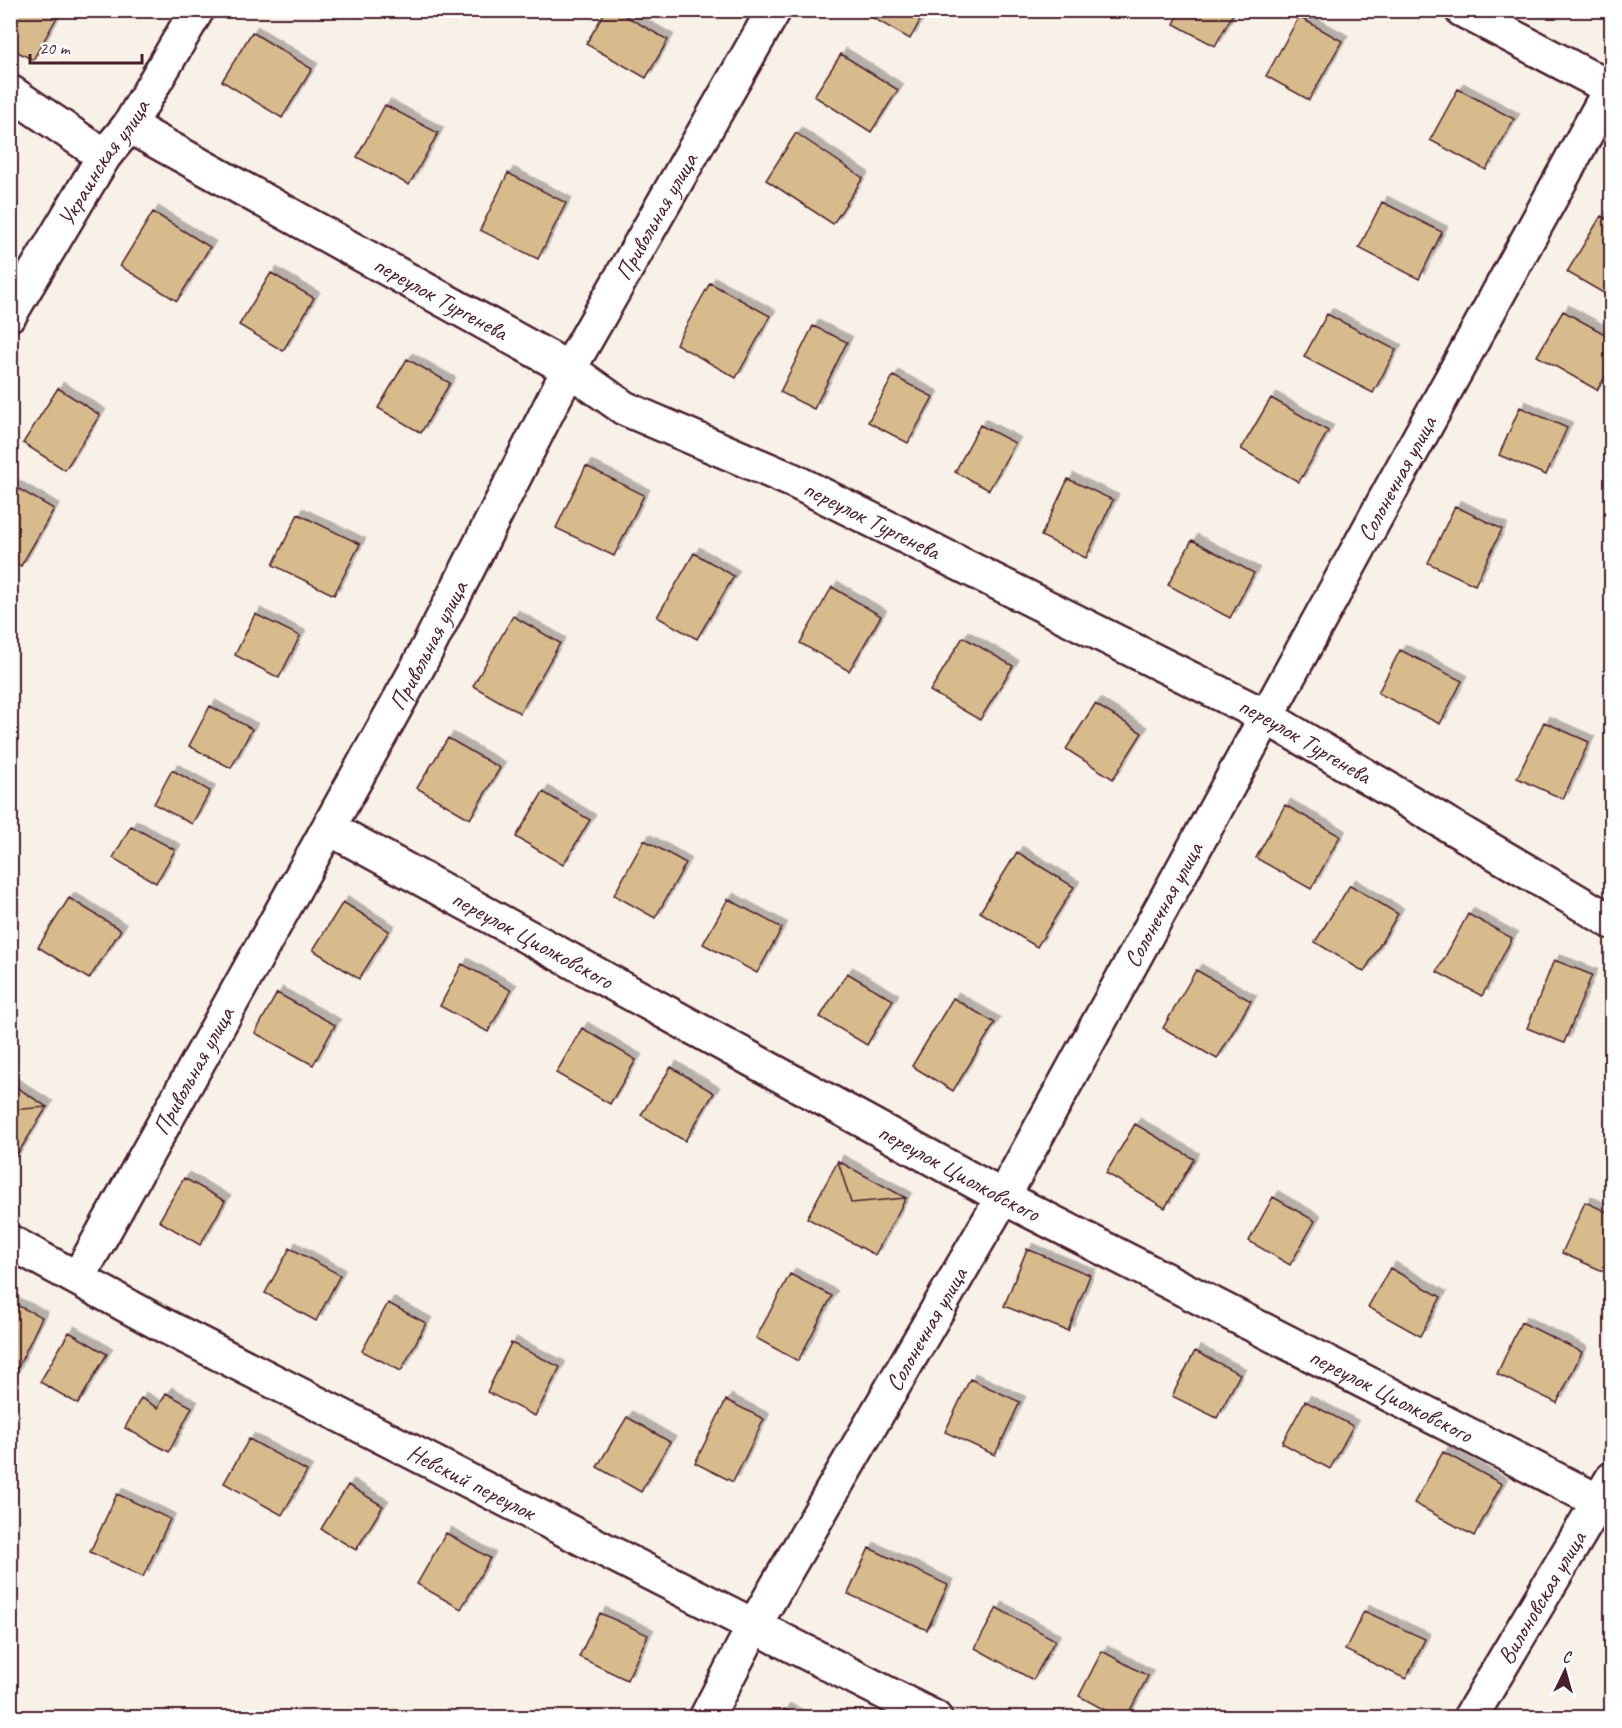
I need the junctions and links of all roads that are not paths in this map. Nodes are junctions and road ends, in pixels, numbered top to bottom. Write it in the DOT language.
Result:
graph roads {
  1 [pos="197,10"];
  2 [pos="774,10"];
  3 [pos="1462,10"];
  4 [pos="1611,88"];
  5 [pos="10,92"];
  6 [pos="129,126"];
  7 [pos="104,156"];
  8 [pos="10,314"];
  9 [pos="568,369"];
  10 [pos="1264,717"];
  11 [pos="329,828"];
  12 [pos="1611,922"];
  13 [pos="1003,1197"];
  14 [pos="10,1242"];
  15 [pos="78,1278"];
  16 [pos="1606,1490"];
  17 [pos="755,1624"];
  18 [pos="706,1718"];
  19 [pos="935,1718"];
  20 [pos="1470,1718"];
  1 -- 6 [label="street, Украинская улица"];
  2 -- 9 [label="street, Привольная улица"];
  3 -- 4 [label="street"];
  4 -- 10 [label="street, Солонечная улица"];
  5 -- 7 [label="street"];
  6 -- 7 [label="street, Украинская улица"];
  6 -- 9 [label="street, переулок Тургенева"];
  7 -- 8 [label="street, Украинская улица"];
  9 -- 10 [label="street, переулок Тургенева"];
  9 -- 11 [label="street, Привольная улица"];
  10 -- 12 [label="street, переулок Тургенева"];
  10 -- 13 [label="street, Солонечная улица"];
  11 -- 13 [label="street, переулок Циолковского"];
  11 -- 15 [label="street, Привольная улица"];
  13 -- 16 [label="street, переулок Циолковского"];
  13 -- 17 [label="street, Солонечная улица"];
  14 -- 15 [label="street, Невский переулок"];
  15 -- 17 [label="street, Невский переулок"];
  16 -- 20 [label="street, Вилоновская улица"];
  17 -- 18 [label="street, Солонечная улица"];
  17 -- 19 [label="street, Невский переулок"];
}
